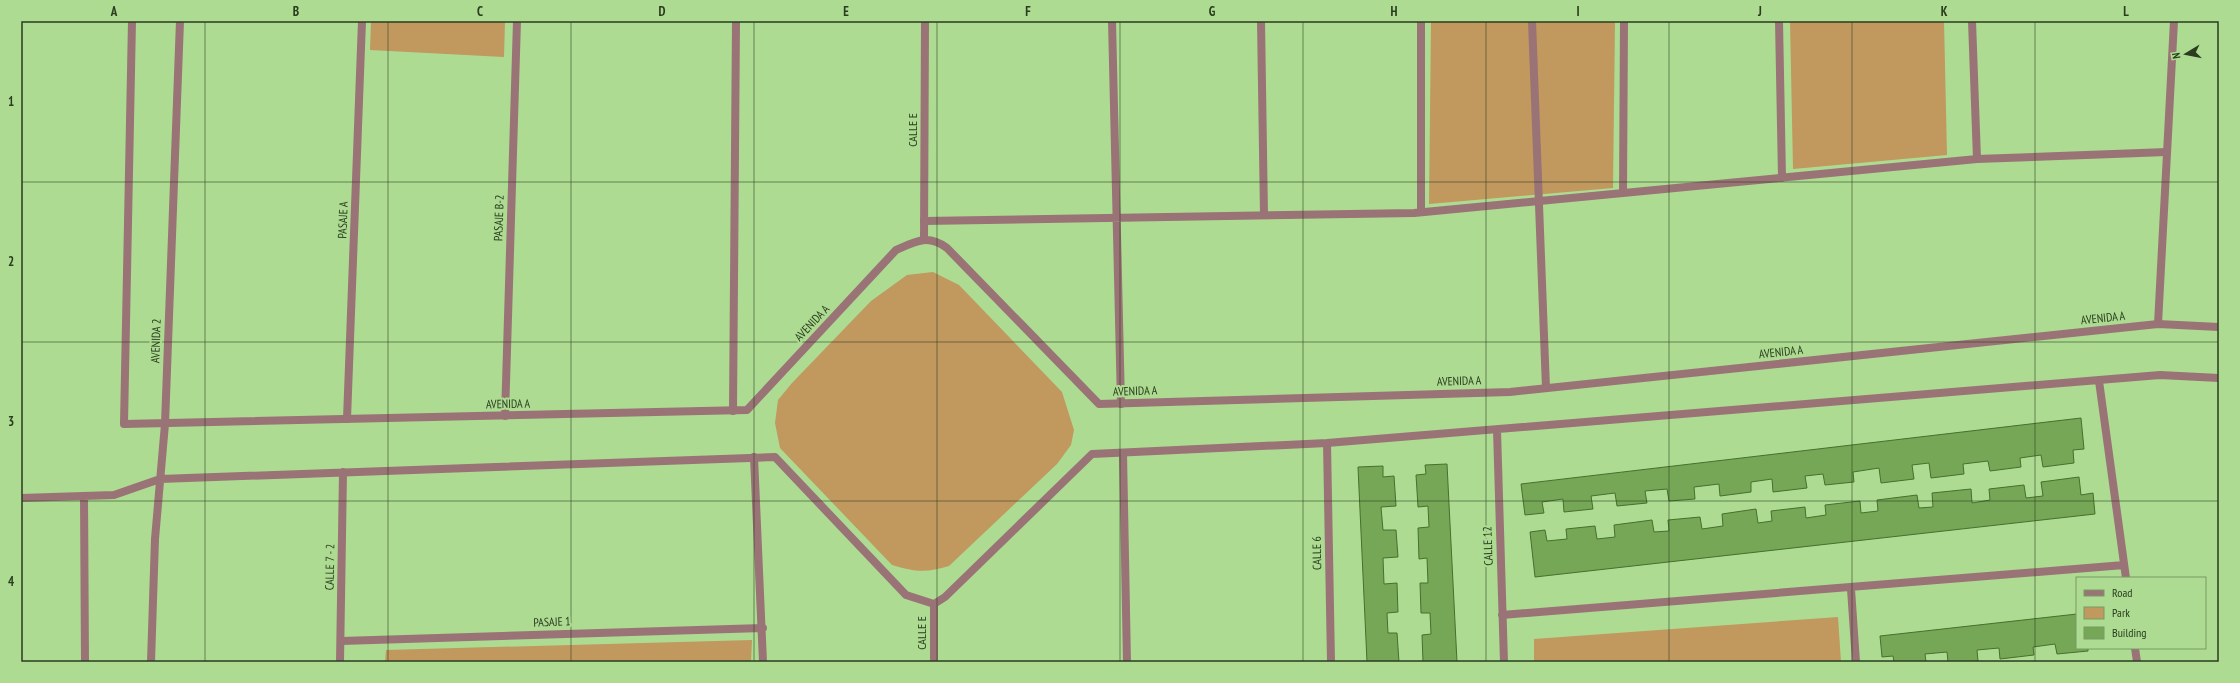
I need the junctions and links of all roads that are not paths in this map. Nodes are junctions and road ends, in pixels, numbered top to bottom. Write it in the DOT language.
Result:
graph roads {
  1 [pos="132,21"];
  2 [pos="180,21"];
  3 [pos="362,21"];
  4 [pos="517,21"];
  5 [pos="736,21"];
  6 [pos="925,21"];
  7 [pos="1112,21"];
  8 [pos="1260,21"];
  9 [pos="1421,21"];
  10 [pos="1532,21"];
  11 [pos="1624,21"];
  12 [pos="1779,21"];
  13 [pos="1972,21"];
  14 [pos="2174,21"];
  15 [pos="2167,152"];
  16 [pos="1977,159"];
  17 [pos="1782,178"];
  18 [pos="1623,193"];
  19 [pos="1539,201"];
  20 [pos="1421,212"];
  21 [pos="1264,215"];
  22 [pos="1116,216"];
  23 [pos="924,220"];
  24 [pos="924,240"];
  25 [pos="2158,324"];
  26 [pos="2219,327"];
  27 [pos="2219,378"];
  28 [pos="2099,381"];
  29 [pos="1546,388"];
  30 [pos="1121,404"];
  31 [pos="733,411"];
  32 [pos="505,416"];
  33 [pos="347,420"];
  34 [pos="165,424"];
  35 [pos="1497,430"];
  36 [pos="1327,444"];
  37 [pos="1123,453"];
  38 [pos="754,458"];
  39 [pos="343,472"];
  40 [pos="160,479"];
  41 [pos="84,496"];
  42 [pos="21,498"];
  43 [pos="2124,565"];
  44 [pos="2126,577"];
  45 [pos="1850,589"];
  46 [pos="934,604"];
  47 [pos="1502,616"];
  48 [pos="763,628"];
  49 [pos="341,641"];
  50 [pos="2135,649"];
  51 [pos="85,662"];
  52 [pos="151,662"];
  53 [pos="340,662"];
  54 [pos="763,662"];
  55 [pos="934,662"];
  56 [pos="1127,662"];
  57 [pos="1331,662"];
  58 [pos="1504,662"];
  59 [pos="1856,662"];
  60 [pos="2137,662"];
  1 -- 34 [label="street, AVENIDA A"];
  2 -- 34 [label="street, AVENIDA 2"];
  3 -- 33 [label="street, PASAJE A"];
  4 -- 32 [label="street, PASAJE B-2"];
  5 -- 31 [label="street"];
  6 -- 23 [label="street, CALLE E"];
  7 -- 22 [label="street"];
  8 -- 21 [label="street"];
  9 -- 20 [label="street"];
  10 -- 19 [label="street"];
  11 -- 18 [label="street"];
  12 -- 17 [label="street"];
  13 -- 16 [label="street"];
  14 -- 15 [label="street"];
  15 -- 16 [label="street"];
  15 -- 25 [label="street"];
  16 -- 17 [label="street"];
  17 -- 18 [label="street"];
  18 -- 19 [label="street"];
  19 -- 20 [label="street"];
  19 -- 29 [label="street"];
  20 -- 21 [label="street"];
  21 -- 22 [label="street"];
  22 -- 23 [label="street"];
  22 -- 30 [label="street"];
  23 -- 24 [label="street, CALLE E"];
  24 -- 30 [label="street, AVENIDA A"];
  24 -- 31 [label="street, AVENIDA A"];
  25 -- 26 [label="street, AVENIDA A"];
  25 -- 29 [label="street, AVENIDA A"];
  27 -- 28 [label="street"];
  28 -- 35 [label="street"];
  28 -- 43 [label="street"];
  29 -- 30 [label="street, AVENIDA A"];
  31 -- 32 [label="street, AVENIDA A"];
  32 -- 33 [label="street, AVENIDA A"];
  33 -- 34 [label="street, AVENIDA A"];
  34 -- 40 [label="street, AVENIDA 2"];
  35 -- 36 [label="street"];
  35 -- 47 [label="street, CALLE 12"];
  36 -- 37 [label="street"];
  36 -- 57 [label="street, CALLE 6"];
  37 -- 46 [label="street"];
  37 -- 56 [label="street"];
  38 -- 39 [label="street"];
  38 -- 46 [label="street"];
  38 -- 48 [label="street"];
  39 -- 40 [label="street"];
  39 -- 49 [label="street, CALLE 7 - 2"];
  40 -- 41 [label="street"];
  40 -- 52 [label="street, AVENIDA 2"];
  41 -- 42 [label="street"];
  41 -- 51 [label="street"];
  43 -- 44 [label="street"];
  43 -- 45 [label="street"];
  45 -- 47 [label="street"];
  45 -- 59 [label="street"];
  46 -- 55 [label="street, CALLE E"];
  47 -- 58 [label="street, CALLE 12"];
  48 -- 49 [label="street, PASAJE 1"];
  48 -- 54 [label="street"];
  49 -- 53 [label="street, CALLE 7 - 2"];
  50 -- 60 [label="street"];
}
